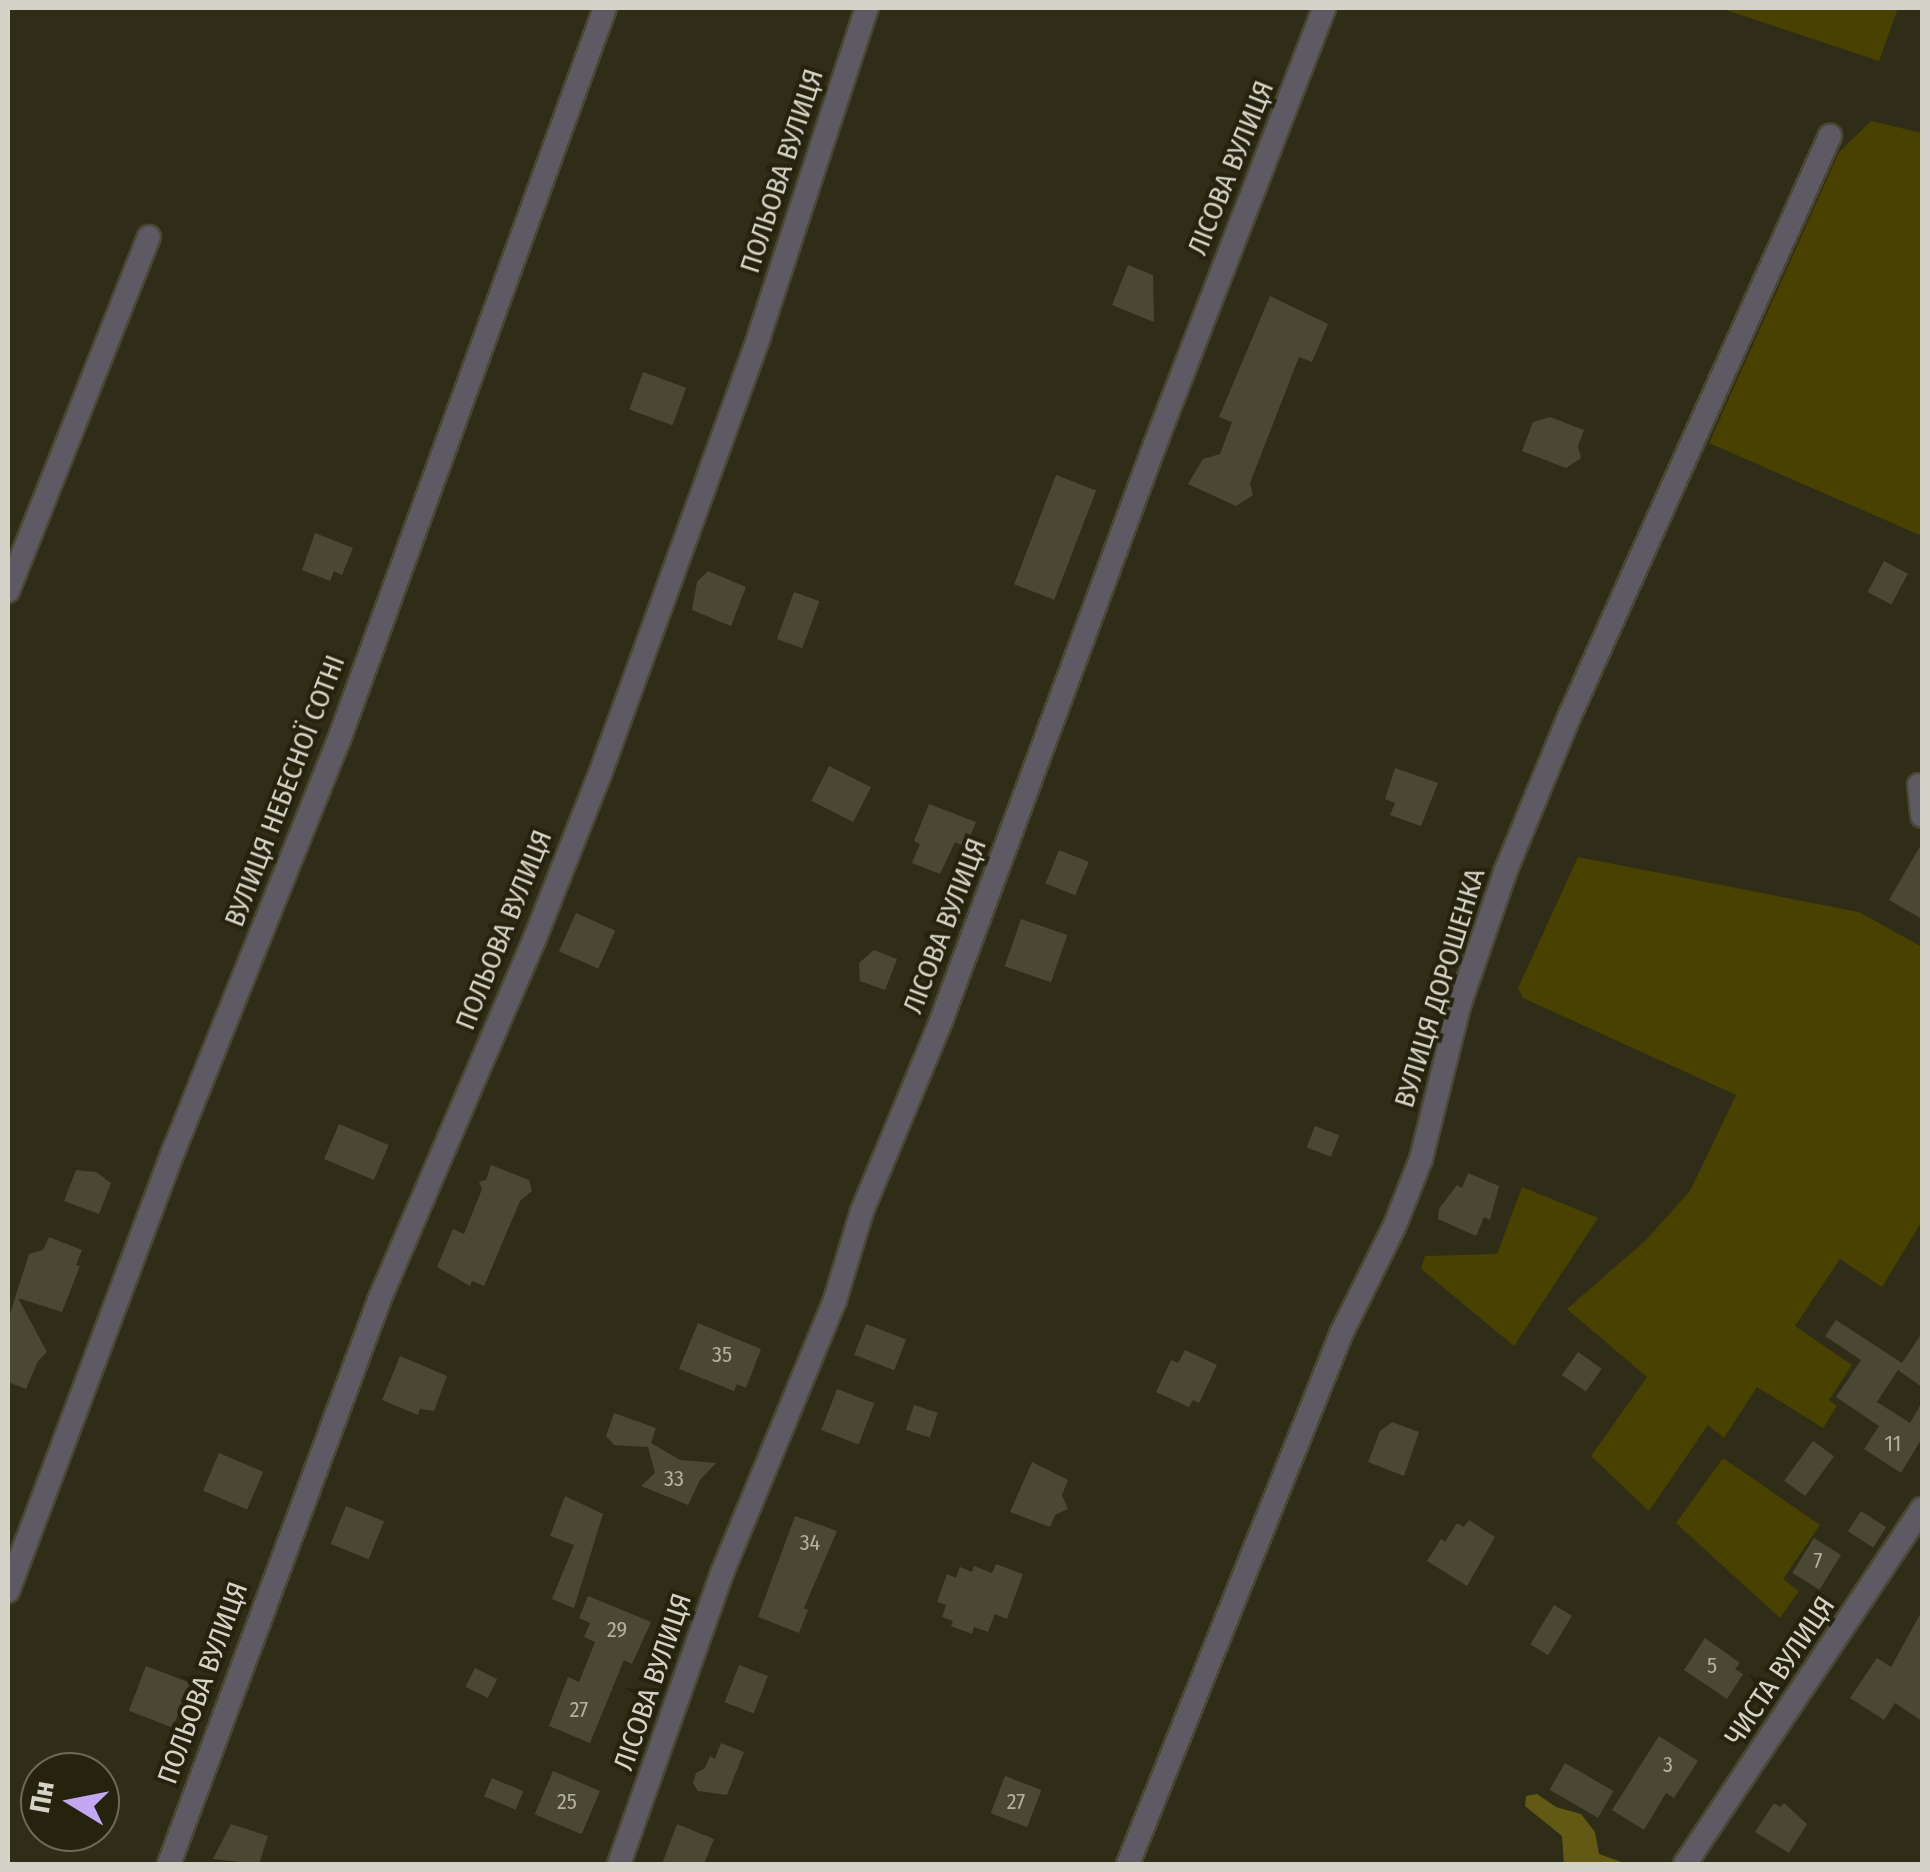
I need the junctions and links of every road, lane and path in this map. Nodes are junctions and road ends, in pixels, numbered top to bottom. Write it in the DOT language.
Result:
graph roads {
  1 [pos="606,8"];
  2 [pos="867,8"];
  3 [pos="1324,8"];
  4 [pos="1830,136"];
  5 [pos="149,236"];
  6 [pos="8,591"];
  7 [pos="1918,784"];
  8 [pos="1922,816"];
  9 [pos="1922,1509"];
  10 [pos="8,1592"];
  11 [pos="169,1864"];
  12 [pos="619,1864"];
  13 [pos="1128,1864"];
  14 [pos="1685,1864"];
  1 -- 10 [label="street, ВУЛИЦЯ НЕБЕСНОЇ СОТНІ"];
  2 -- 11 [label="street, ПОЛЬОВА ВУЛИЦЯ"];
  3 -- 12 [label="street, ЛІСОВА ВУЛИЦЯ"];
  4 -- 13 [label="street, ВУЛИЦЯ ДОРОШЕНКА"];
  5 -- 6 [label="street"];
  7 -- 8 [label="street"];
  9 -- 14 [label="street, ЧИСТА ВУЛИЦЯ"];
}
